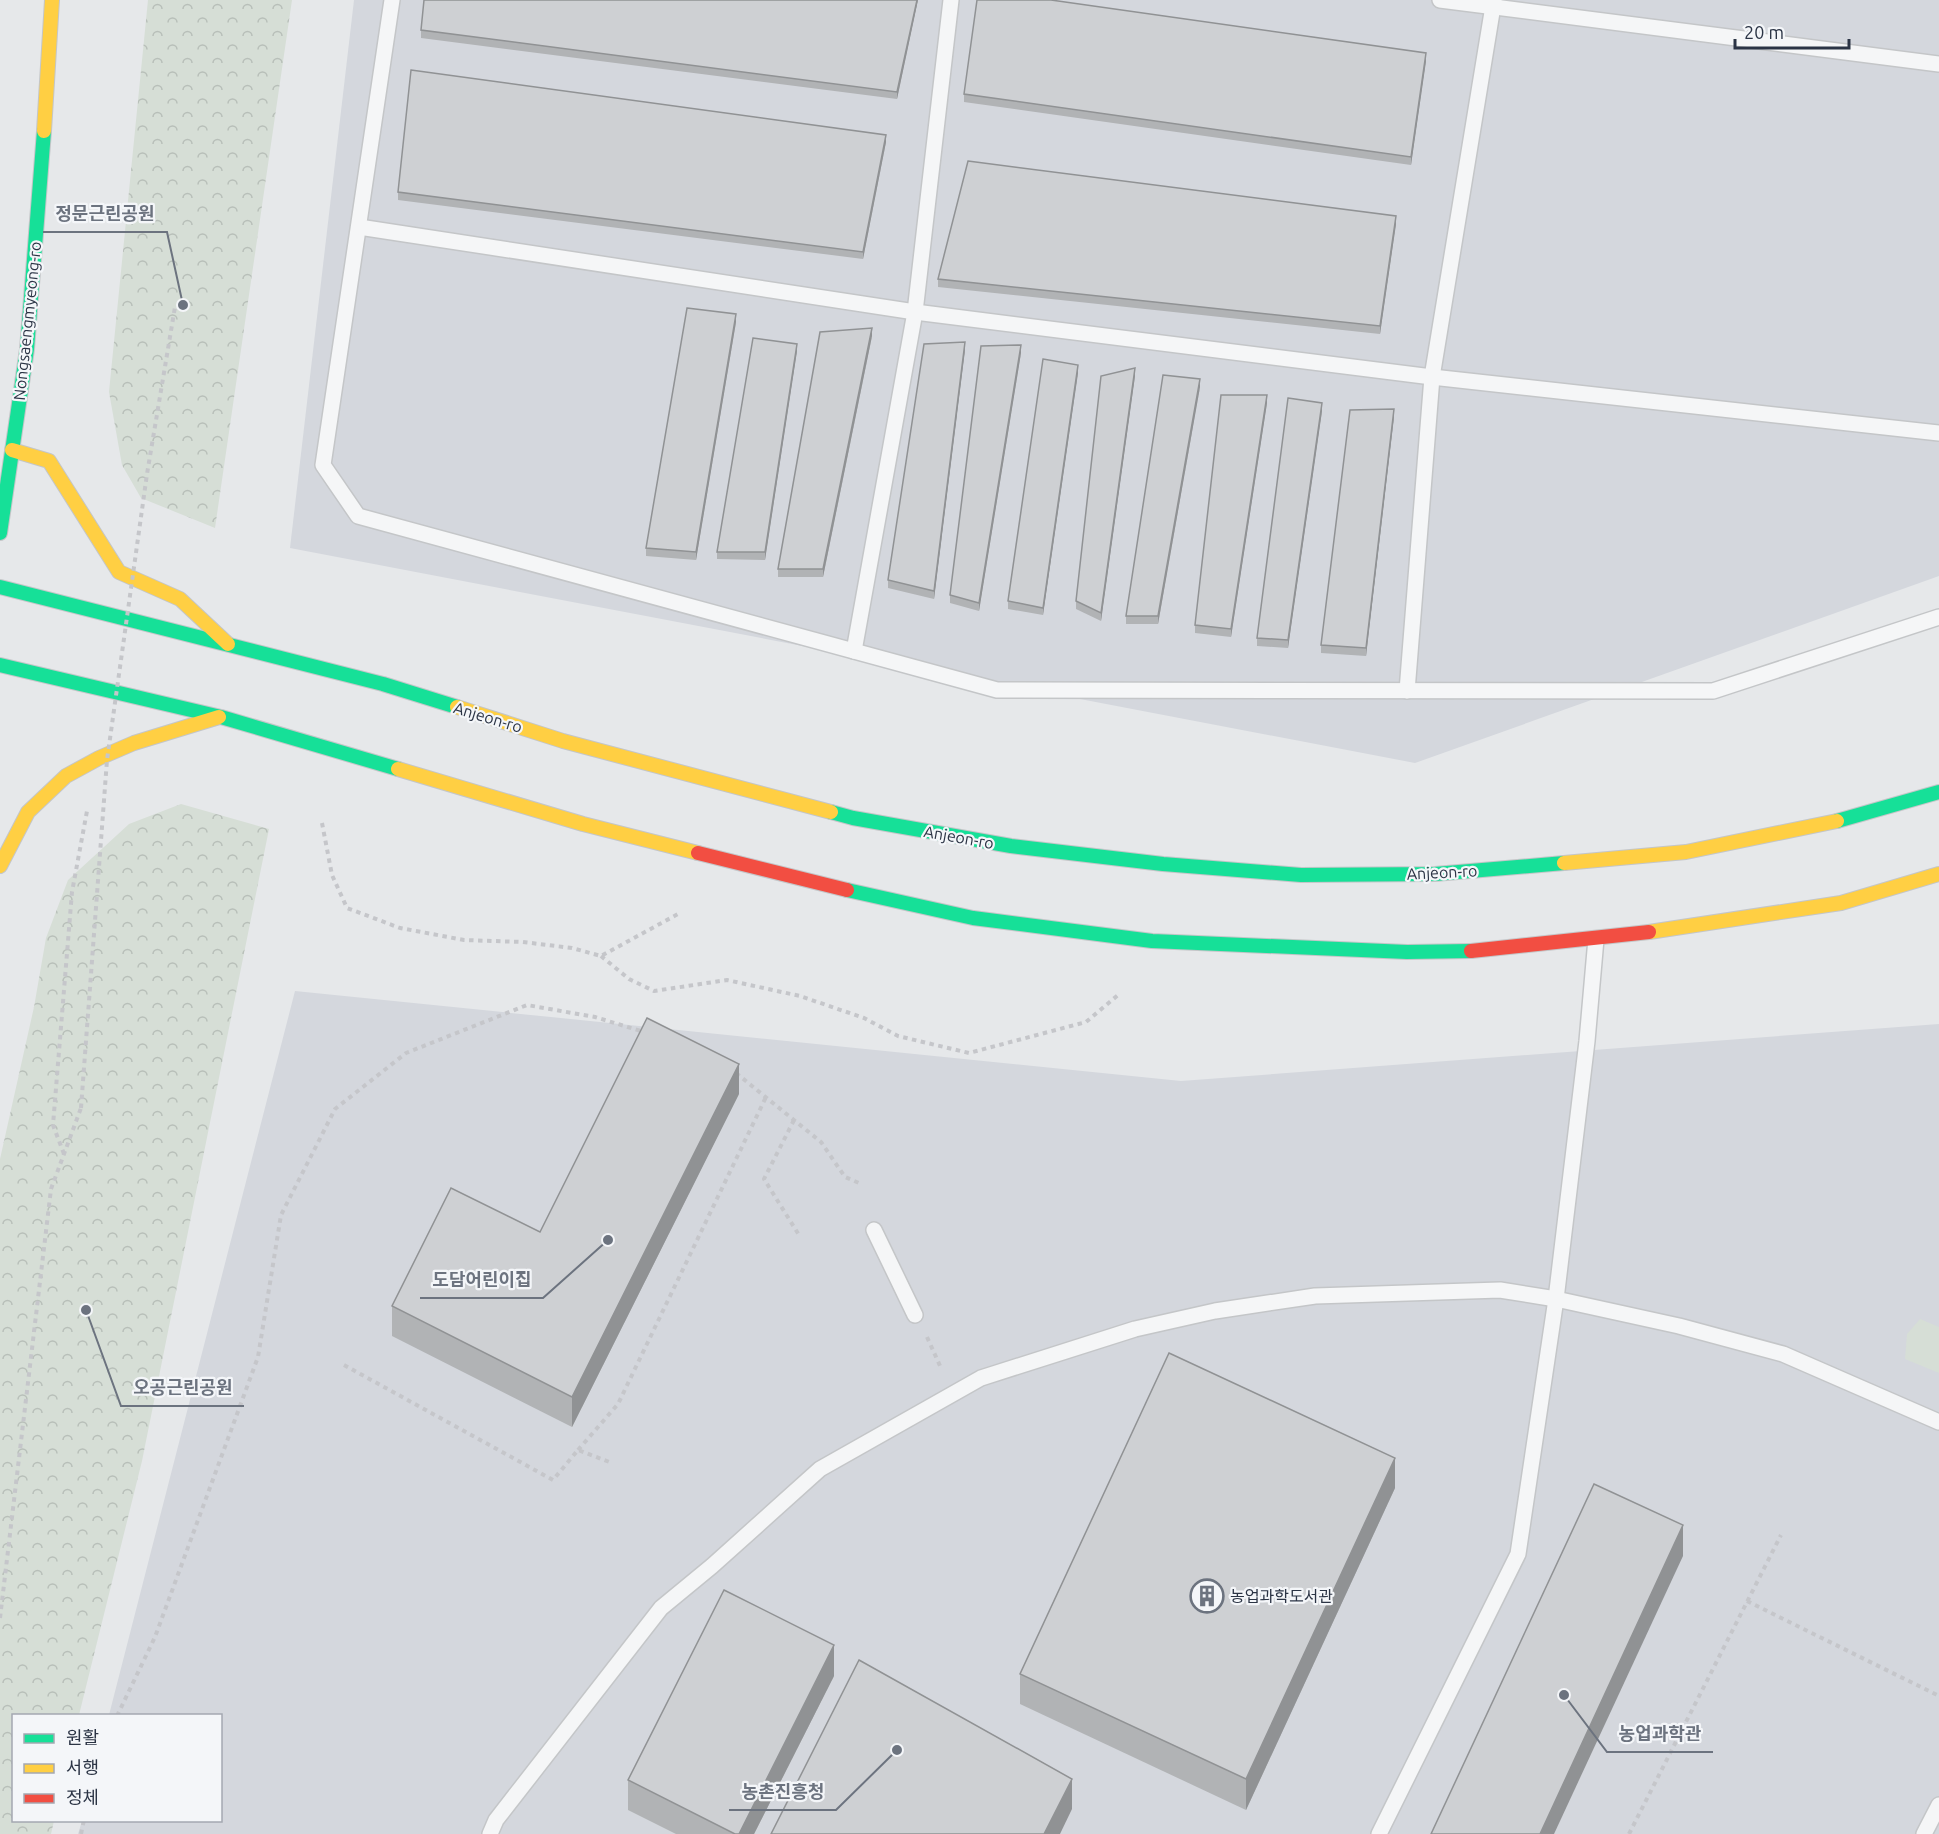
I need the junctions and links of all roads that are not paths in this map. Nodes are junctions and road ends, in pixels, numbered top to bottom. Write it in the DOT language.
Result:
graph roads {
  1 [pos="52,0"];
  2 [pos="392,0"];
  3 [pos="951,0"];
  4 [pos="1440,0"];
  5 [pos="1494,3"];
  6 [pos="1939,64"];
  7 [pos="358,227"];
  8 [pos="915,312"];
  9 [pos="1432,377"];
  10 [pos="1939,433"];
  11 [pos="12,450"];
  12 [pos="0,533"];
  13 [pos="0,587"];
  14 [pos="1939,617"];
  15 [pos="232,647"];
  16 [pos="854,651"];
  17 [pos="0,665"];
  18 [pos="1407,691"];
  19 [pos="221,717"];
  20 [pos="1939,792"];
  21 [pos="0,866"];
  22 [pos="1939,874"];
  23 [pos="1596,939"];
  24 [pos="874,1230"];
  25 [pos="1556,1299"];
  26 [pos="915,1315"];
  27 [pos="1939,1422"];
  28 [pos="1939,1805"];
  29 [pos="490,1834"];
  30 [pos="1379,1834"];
  31 [pos="1924,1834"];
  1 -- 11 [label="street, Nongsaengmyeong-ro"];
  2 -- 7 [label="lane"];
  3 -- 8 [label="lane"];
  4 -- 5 [label="lane"];
  5 -- 6 [label="lane"];
  5 -- 9 [label="lane"];
  7 -- 8 [label="lane"];
  7 -- 16 [label="lane"];
  8 -- 9 [label="lane"];
  8 -- 16 [label="lane"];
  9 -- 10 [label="lane"];
  9 -- 18 [label="lane"];
  11 -- 12 [label="street, Nongsaengmyeong-ro"];
  11 -- 15 [label="street"];
  13 -- 15 [label="street, Anjeon-ro"];
  14 -- 18 [label="lane"];
  15 -- 20 [label="street, Anjeon-ro"];
  16 -- 18 [label="lane"];
  17 -- 19 [label="street"];
  19 -- 21 [label="street"];
  19 -- 23 [label="street"];
  22 -- 23 [label="street"];
  23 -- 25 [label="lane"];
  24 -- 26 [label="lane"];
  25 -- 27 [label="lane"];
  25 -- 29 [label="lane"];
  25 -- 30 [label="lane"];
  28 -- 31 [label="lane"];
}
